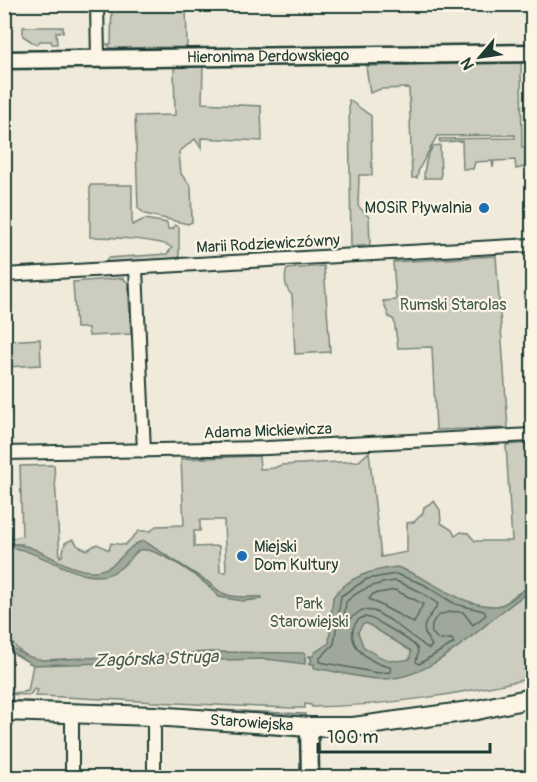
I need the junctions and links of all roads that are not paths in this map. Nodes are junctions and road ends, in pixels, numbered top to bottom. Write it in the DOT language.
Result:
graph roads {
  1 [pos="97,4"];
  2 [pos="532,52"];
  3 [pos="98,58"];
  4 [pos="4,60"];
  5 [pos="532,245"];
  6 [pos="136,269"];
  7 [pos="4,275"];
  8 [pos="532,435"];
  9 [pos="144,451"];
  10 [pos="4,453"];
  11 [pos="532,698"];
  12 [pos="4,711"];
  13 [pos="72,714"];
  14 [pos="154,716"];
  15 [pos="309,727"];
  16 [pos="72,777"];
  17 [pos="154,777"];
  18 [pos="310,777"];
  1 -- 3 [label="street"];
  2 -- 3 [label="street, Hieronima Derdowskiego"];
  3 -- 4 [label="street, Hieronima Derdowskiego"];
  5 -- 6 [label="street, Marii Rodziewiczówny"];
  6 -- 7 [label="street, Marii Rodziewiczówny"];
  6 -- 9 [label="street"];
  8 -- 9 [label="street, Adama Mickiewicza"];
  9 -- 10 [label="street, Adama Mickiewicza"];
  11 -- 15 [label="main road, Starowiejska"];
  12 -- 13 [label="main road, Starowiejska"];
  13 -- 14 [label="main road, Starowiejska"];
  13 -- 16 [label="street"];
  14 -- 15 [label="main road, Starowiejska"];
  14 -- 17 [label="street"];
  15 -- 18 [label="street"];
}
